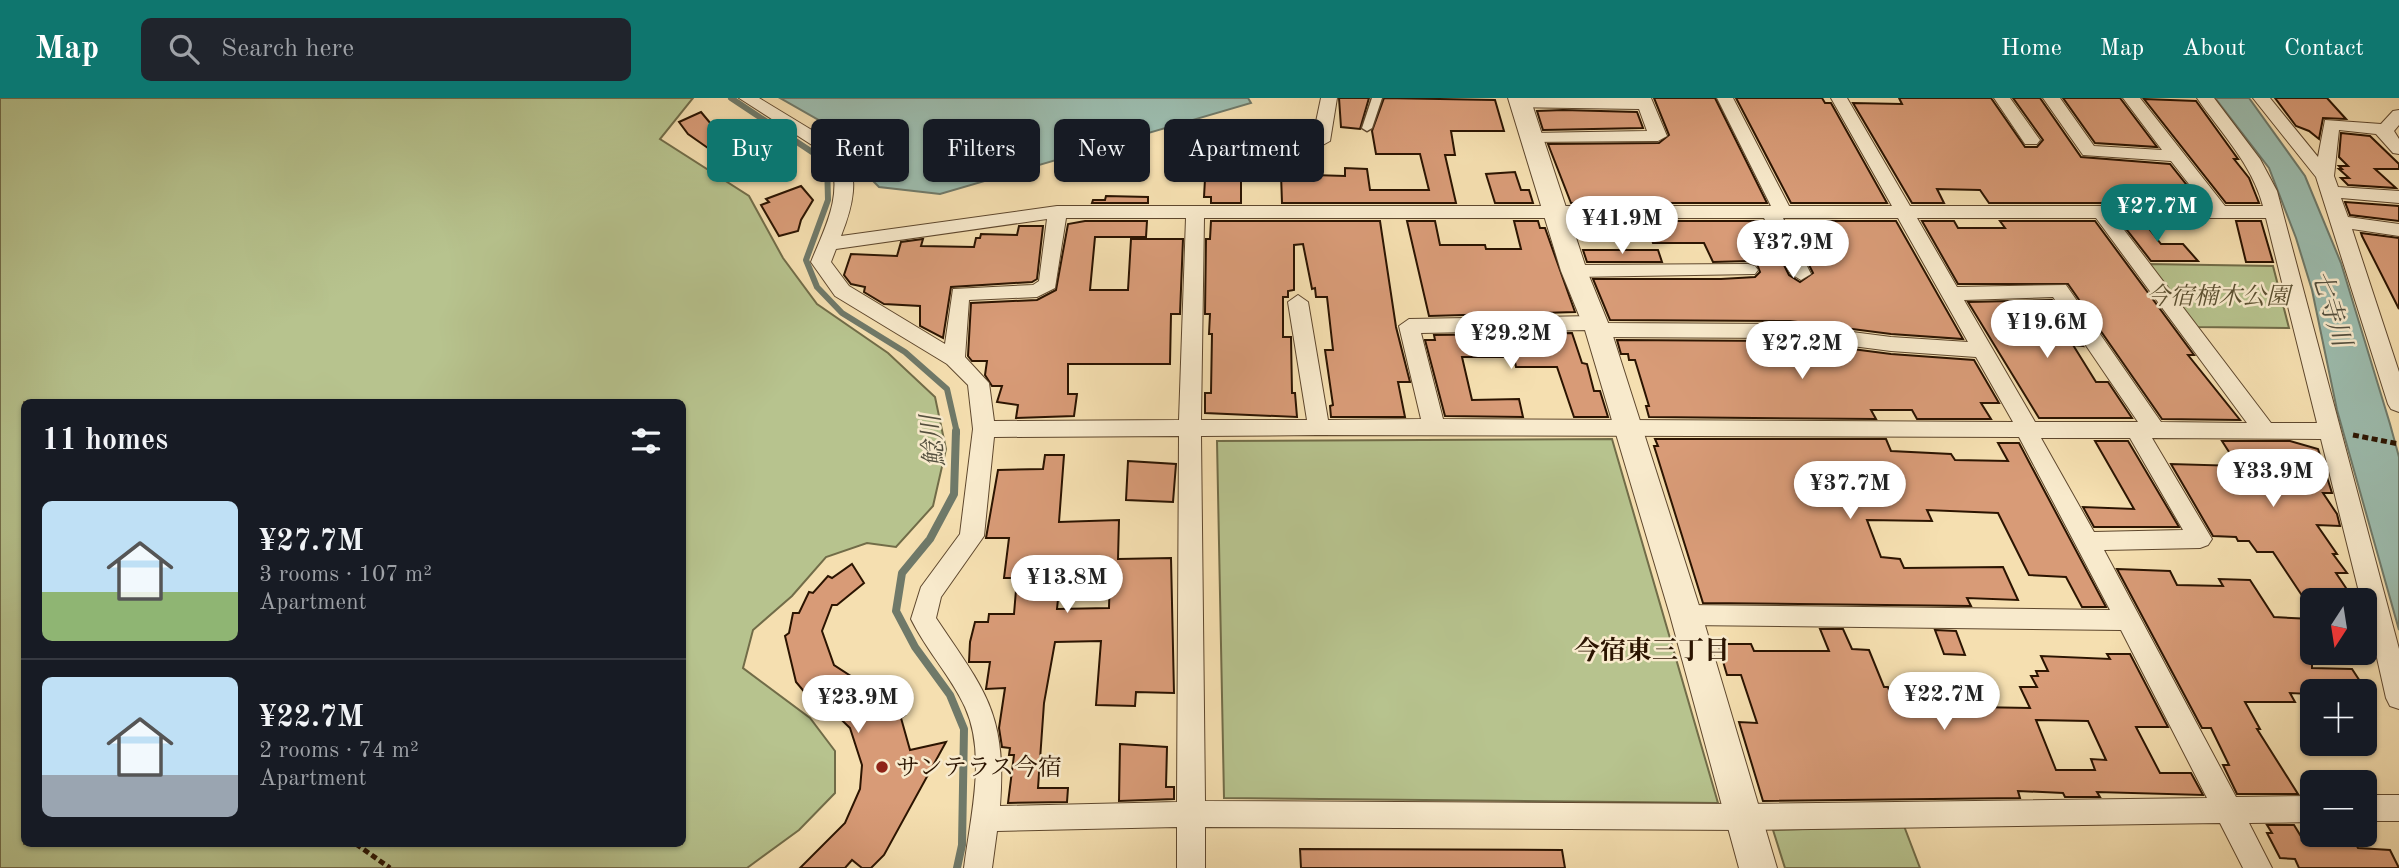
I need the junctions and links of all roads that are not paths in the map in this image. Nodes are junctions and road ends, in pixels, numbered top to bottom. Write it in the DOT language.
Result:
graph roads {
  1 [pos="747,98"];
  2 [pos="1329,98"];
  3 [pos="1377,98"];
  4 [pos="1724,98"];
  5 [pos="1839,98"];
  6 [pos="2002,98"];
  7 [pos="2051,98"];
  8 [pos="2132,98"];
  9 [pos="2205,98"];
  10 [pos="2261,98"];
  11 [pos="1520,100"];
  12 [pos="1644,101"];
  13 [pos="2399,115"];
  14 [pos="1324,125"];
  15 [pos="1367,128"];
  16 [pos="2385,130"];
  17 [pos="1531,138"];
  18 [pos="2031,140"];
  19 [pos="2399,149"];
  20 [pos="2176,156"];
  21 [pos="2328,184"];
  22 [pos="2399,197"];
  23 [pos="1195,211"];
  24 [pos="1057,212"];
  25 [pos="1554,212"];
  26 [pos="1777,212"];
  27 [pos="1904,212"];
  28 [pos="2101,212"];
  29 [pos="2220,212"];
  30 [pos="2272,212"];
  31 [pos="2341,222"];
  32 [pos="2399,230"];
  33 [pos="827,244"];
  34 [pos="1748,270"];
  35 [pos="1574,271"];
  36 [pos="1801,274"];
  37 [pos="1952,293"];
  38 [pos="1298,302"];
  39 [pos="1596,327"];
  40 [pos="1983,350"];
  41 [pos="954,359"];
  42 [pos="2399,404"];
  43 [pos="1190,427"];
  44 [pos="1434,427"];
  45 [pos="1319,428"];
  46 [pos="2263,428"];
  47 [pos="984,429"];
  48 [pos="1628,429"];
  49 [pos="2026,429"];
  50 [pos="2145,430"];
  51 [pos="2328,431"];
  52 [pos="2087,541"];
  53 [pos="1686,615"];
  54 [pos="2127,620"];
  55 [pos="2399,698"];
  56 [pos="2377,808"];
  57 [pos="2399,808"];
  58 [pos="2300,809"];
  59 [pos="2227,811"];
  60 [pos="1191,814"];
  61 [pos="1743,817"];
  62 [pos="984,819"];
  63 [pos="978,868"];
  64 [pos="1191,868"];
  65 [pos="1758,868"];
  66 [pos="2258,868"];
  1 -- 33 [label="street"];
  2 -- 14 [label="street"];
  3 -- 15 [label="lane"];
  4 -- 26 [label="street"];
  5 -- 27 [label="street"];
  6 -- 18 [label="street"];
  7 -- 20 [label="street"];
  8 -- 20 [label="street"];
  9 -- 30 [label="street"];
  10 -- 21 [label="street"];
  11 -- 12 [label="street"];
  11 -- 17 [label="street"];
  12 -- 17 [label="street"];
  13 -- 16 [label="street"];
  16 -- 19 [label="street"];
  16 -- 21 [label="street"];
  17 -- 25 [label="street"];
  20 -- 29 [label="street"];
  21 -- 22 [label="street"];
  21 -- 31 [label="street"];
  23 -- 24 [label="street"];
  23 -- 25 [label="street"];
  23 -- 43 [label="street"];
  24 -- 33 [label="street"];
  24 -- 41 [label="street"];
  25 -- 26 [label="street"];
  25 -- 35 [label="street"];
  26 -- 27 [label="street"];
  26 -- 36 [label="street"];
  27 -- 28 [label="street"];
  27 -- 37 [label="street"];
  28 -- 29 [label="street"];
  28 -- 46 [label="street"];
  29 -- 30 [label="street"];
  30 -- 51 [label="street"];
  31 -- 32 [label="street"];
  31 -- 42 [label="street"];
  33 -- 41 [label="street"];
  34 -- 35 [label="street"];
  35 -- 39 [label="street"];
  37 -- 40 [label="street"];
  37 -- 50 [label="street"];
  38 -- 45 [label="street"];
  39 -- 40 [label="street"];
  39 -- 44 [label="street"];
  39 -- 48 [label="street"];
  40 -- 49 [label="street"];
  41 -- 47 [label="street"];
  43 -- 45 [label="street"];
  43 -- 47 [label="street"];
  43 -- 60 [label="street"];
  44 -- 45 [label="street"];
  44 -- 48 [label="street"];
  46 -- 50 [label="street"];
  46 -- 51 [label="street"];
  47 -- 62 [label="street"];
  48 -- 49 [label="street"];
  48 -- 53 [label="street"];
  49 -- 50 [label="street"];
  49 -- 52 [label="street"];
  50 -- 52 [label="street"];
  51 -- 55 [label="street"];
  52 -- 54 [label="street"];
  53 -- 54 [label="street"];
  53 -- 61 [label="street"];
  54 -- 59 [label="street"];
  56 -- 57 [label="street"];
  58 -- 59 [label="street"];
  59 -- 61 [label="street"];
  59 -- 66 [label="street"];
  60 -- 61 [label="street"];
  60 -- 62 [label="street"];
  60 -- 64 [label="street"];
  61 -- 65 [label="street"];
  62 -- 63 [label="street"];
}
